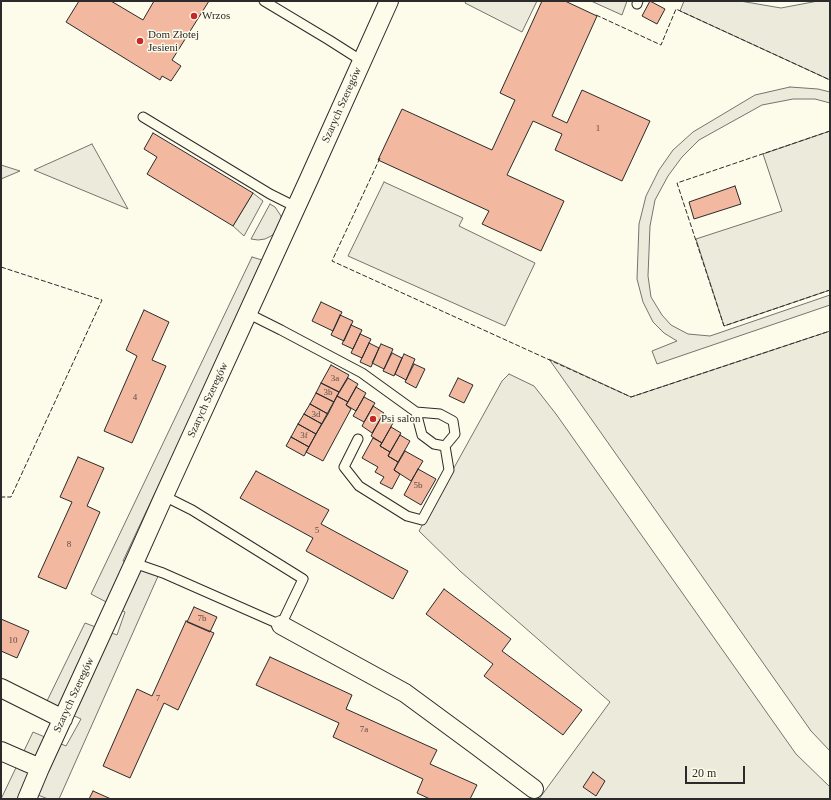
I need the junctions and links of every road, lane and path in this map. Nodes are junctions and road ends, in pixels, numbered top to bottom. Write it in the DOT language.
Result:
graph roads {
  1 [pos="264,1"];
  2 [pos="389,1"];
  3 [pos="362,61"];
  4 [pos="143,117"];
  5 [pos="296,207"];
  6 [pos="247,313"];
  7 [pos="416,412"];
  8 [pos="358,439"];
  9 [pos="445,446"];
  10 [pos="164,496"];
  11 [pos="134,563"];
  12 [pos="281,625"];
  13 [pos="1,688"];
  14 [pos="63,719"];
  15 [pos="1,751"];
  16 [pos="40,768"];
  17 [pos="534,788"];
  18 [pos="27,799"];
  1 -- 3 [label="lane"];
  2 -- 3 [label="street, Szarych Szeregów"];
  3 -- 5 [label="street, Szarych Szeregów"];
  4 -- 5 [label="lane"];
  5 -- 6 [label="street, Szarych Szeregów"];
  6 -- 7 [label="lane"];
  6 -- 10 [label="street, Szarych Szeregów"];
  7 -- 9 [label="lane"];
  7 -- 9 [label="lane"];
  8 -- 9 [label="lane"];
  10 -- 11 [label="street, Szarych Szeregów"];
  10 -- 12 [label="lane"];
  11 -- 12 [label="lane"];
  11 -- 14 [label="street, Szarych Szeregów"];
  12 -- 17 [label="street"];
  13 -- 14 [label="street"];
  14 -- 16 [label="street, Szarych Szeregów"];
  15 -- 16 [label="street"];
  16 -- 18 [label="street, Szarych Szeregów"];
}
